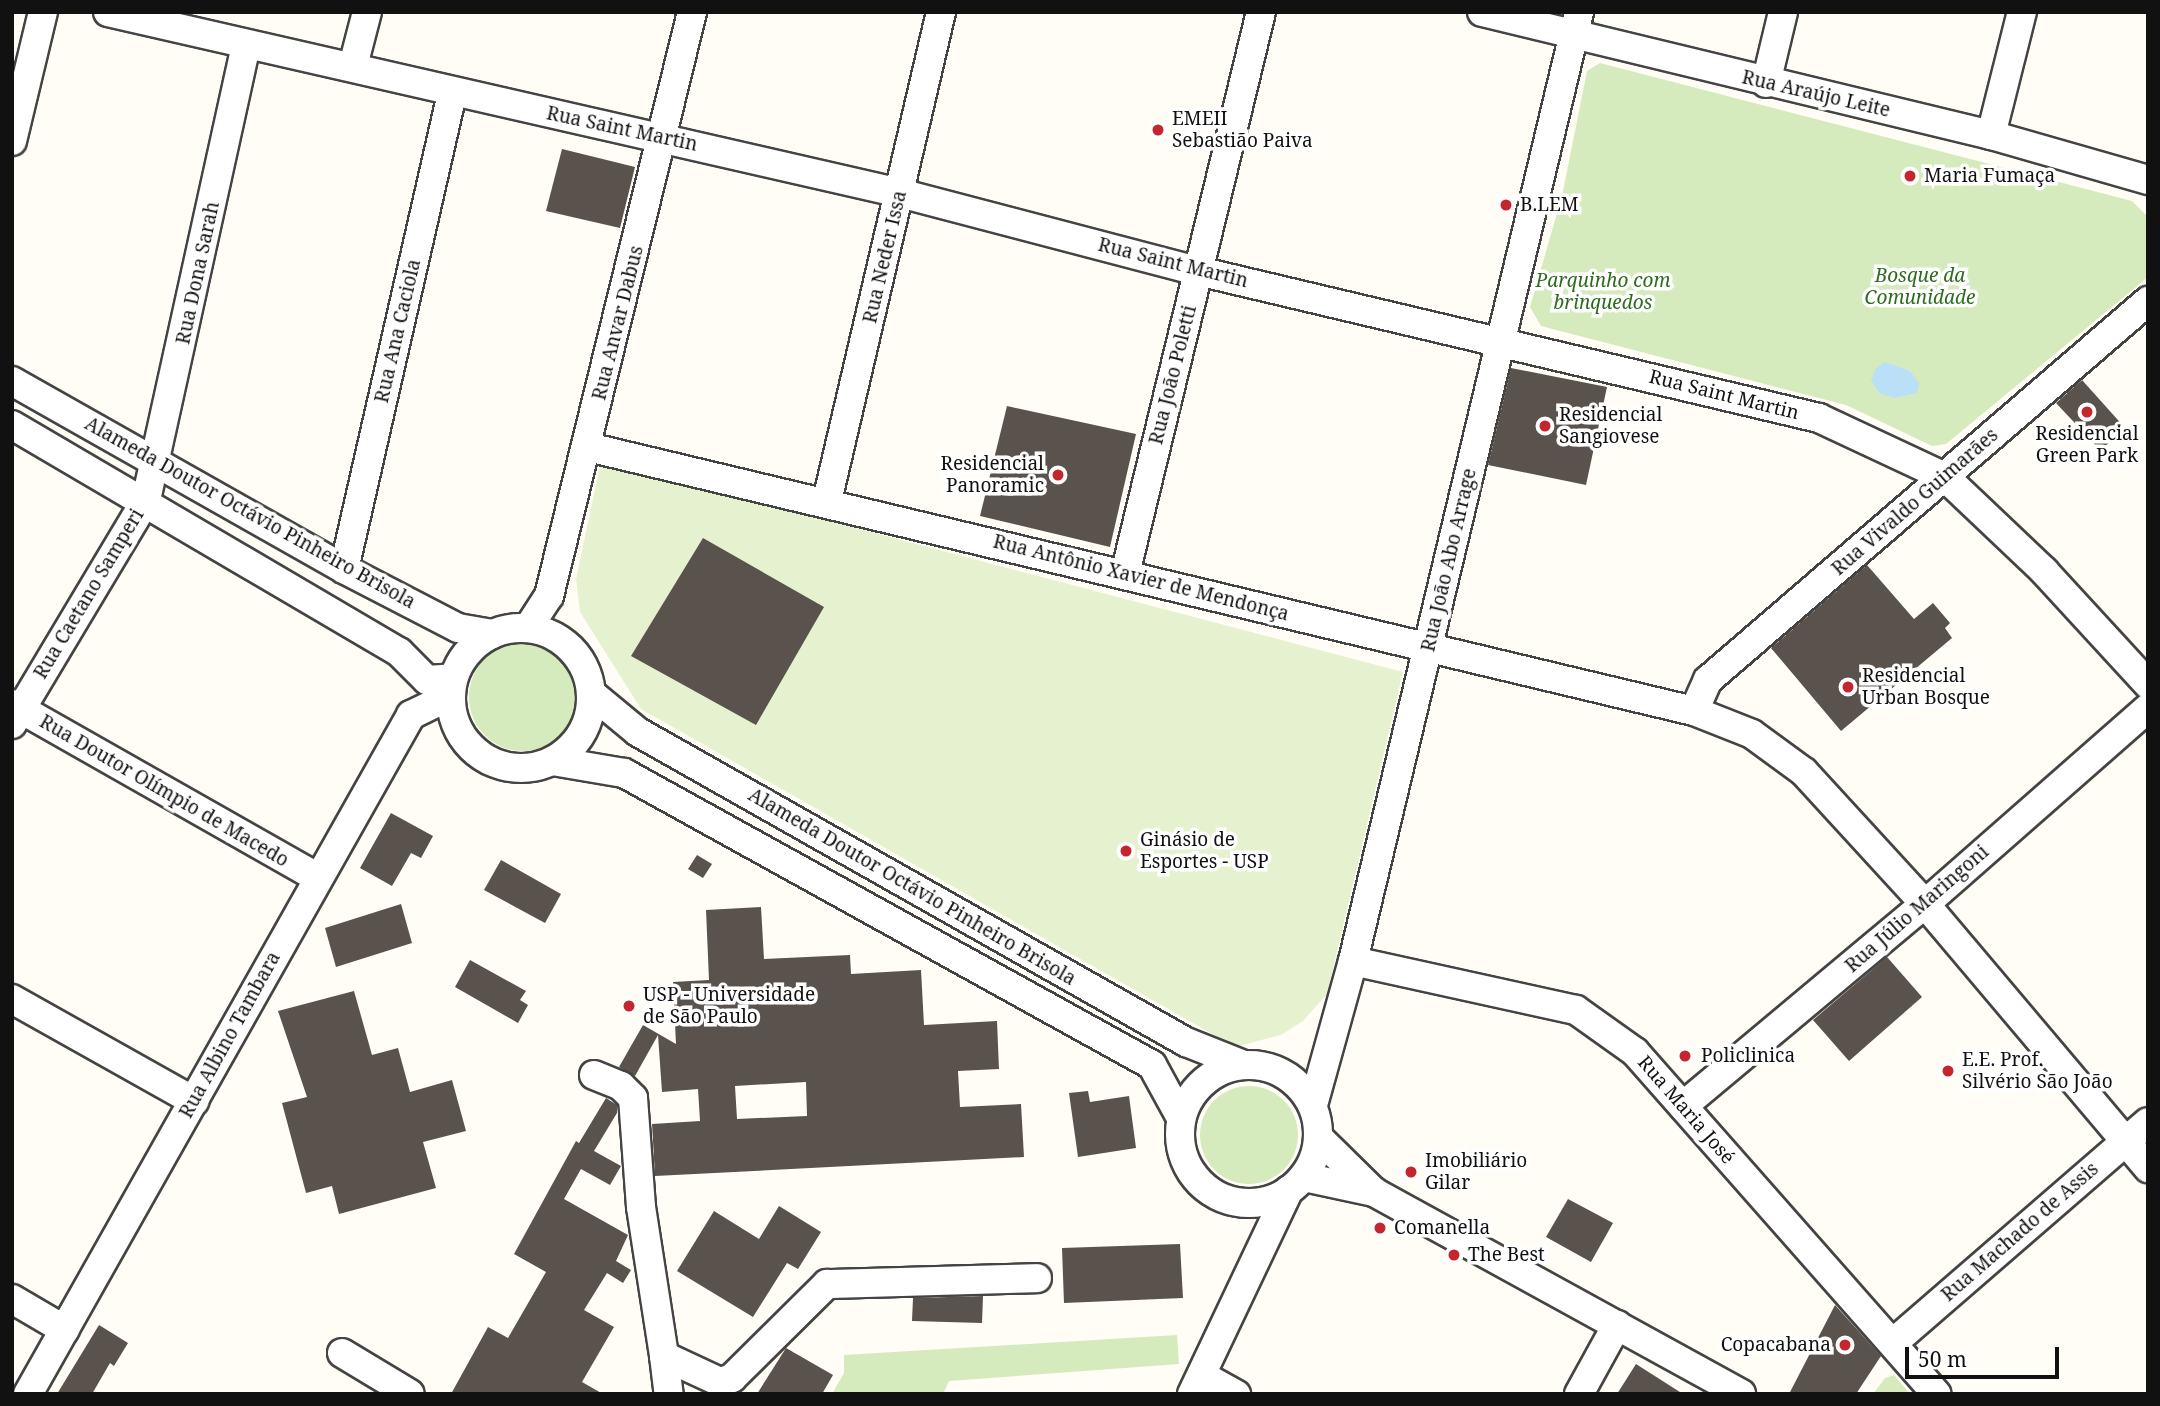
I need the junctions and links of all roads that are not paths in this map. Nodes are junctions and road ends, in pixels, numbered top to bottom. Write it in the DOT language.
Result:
graph roads {
  1 [pos="43,12"];
  2 [pos="108,12"];
  3 [pos="367,12"];
  4 [pos="692,12"];
  5 [pos="941,12"];
  6 [pos="1261,12"];
  7 [pos="1482,12"];
  8 [pos="1783,12"];
  9 [pos="2022,12"];
  10 [pos="1576,24"];
  11 [pos="246,46"];
  12 [pos="353,66"];
  13 [pos="1766,83"];
  14 [pos="452,93"];
  15 [pos="1991,135"];
  16 [pos="663,137"];
  17 [pos="12,141"];
  18 [pos="2148,180"];
  19 [pos="900,193"];
  20 [pos="1198,271"];
  21 [pos="2148,301"];
  22 [pos="1502,340"];
  23 [pos="12,381"];
  24 [pos="12,425"];
  25 [pos="588,447"];
  26 [pos="158,460"];
  27 [pos="1944,477"];
  28 [pos="146,500"];
  29 [pos="827,501"];
  30 [pos="344,569"];
  31 [pos="1125,574"];
  32 [pos="528,628"];
  33 [pos="492,634"];
  34 [pos="1428,648"];
  35 [pos="2148,684"];
  36 [pos="452,687"];
  37 [pos="592,694"];
  38 [pos="2148,708"];
  39 [pos="1694,711"];
  40 [pos="15,712"];
  41 [pos="554,761"];
  42 [pos="317,877"];
  43 [pos="1925,904"];
  44 [pos="1353,961"];
  45 [pos="12,999"];
  46 [pos="1241,1064"];
  47 [pos="594,1074"];
  48 [pos="194,1101"];
  49 [pos="1313,1105"];
  50 [pos="1683,1106"];
  51 [pos="1181,1118"];
  52 [pos="2148,1122"];
  53 [pos="1319,1138"];
  54 [pos="2124,1142"];
  55 [pos="2148,1168"];
  56 [pos="1296,1184"];
  57 [pos="1374,1192"];
  58 [pos="1037,1278"];
  59 [pos="12,1299"];
  60 [pos="1617,1325"];
  61 [pos="65,1329"];
  62 [pos="1893,1343"];
  63 [pos="342,1353"];
  64 [pos="664,1356"];
  65 [pos="1198,1385"];
  66 [pos="28,1394"];
  67 [pos="410,1394"];
  68 [pos="669,1394"];
  69 [pos="1236,1394"];
  70 [pos="1579,1394"];
  71 [pos="1741,1394"];
  72 [pos="1936,1394"];
  1 -- 17 [label="street"];
  2 -- 11 [label="street, Rua Saint Martin"];
  3 -- 12 [label="street"];
  4 -- 16 [label="street, Rua Anvar Dabus"];
  5 -- 19 [label="street, Rua Neder Issa"];
  6 -- 20 [label="street, Rua João Poletti"];
  7 -- 10 [label="street, Rua Araújo Leite"];
  8 -- 13 [label="street"];
  9 -- 15 [label="street"];
  10 -- 13 [label="street, Rua Araújo Leite"];
  10 -- 22 [label="street, Rua João Abo Arrage"];
  11 -- 12 [label="street, Rua Saint Martin"];
  11 -- 26 [label="street, Rua Dona Sarah"];
  12 -- 14 [label="street, Rua Saint Martin"];
  13 -- 15 [label="street, Rua Araújo Leite"];
  14 -- 16 [label="street, Rua Saint Martin"];
  14 -- 30 [label="street, Rua Ana Caciola"];
  15 -- 18 [label="street, Rua Araújo Leite"];
  16 -- 19 [label="street, Rua Saint Martin"];
  16 -- 25 [label="street, Rua Anvar Dabus"];
  19 -- 20 [label="street, Rua Saint Martin"];
  19 -- 29 [label="street, Rua Neder Issa"];
  20 -- 22 [label="street, Rua Saint Martin"];
  20 -- 31 [label="street, Rua João Poletti"];
  21 -- 27 [label="street, Rua Vivaldo Guimarães"];
  22 -- 27 [label="street, Rua Saint Martin"];
  22 -- 34 [label="street, Rua João Abo Arrage"];
  23 -- 26 [label="street, Alameda Doutor Octávio Pinheiro Brisola"];
  24 -- 28 [label="street, Alameda Doutor Octávio Pinheiro Brisola"];
  25 -- 29 [label="street, Rua Antônio Xavier de Mendonça"];
  25 -- 32 [label="street, Rua Anvar Dabus"];
  26 -- 28 [label="street, Rua Dona Sarah"];
  26 -- 30 [label="street, Alameda Doutor Octávio Pinheiro Brisola"];
  27 -- 35 [label="street, Rua Saint Martin"];
  27 -- 39 [label="street, Rua Vivaldo Guimarães"];
  28 -- 36 [label="street, Alameda Doutor Octávio Pinheiro Brisola"];
  28 -- 40 [label="street, Rua Caetano Samperi"];
  29 -- 31 [label="street, Rua Antônio Xavier de Mendonça"];
  30 -- 33 [label="street, Alameda Doutor Octávio Pinheiro Brisola"];
  31 -- 34 [label="street, Rua Antônio Xavier de Mendonça"];
  32 -- 33 [label="street, Alameda Doutor Octávio Pinheiro Brisola"];
  32 -- 37 [label="street"];
  33 -- 36 [label="street"];
  34 -- 39 [label="street, Rua Antônio Xavier de Mendonça"];
  34 -- 44 [label="street, Rua João Abo Arrage"];
  36 -- 41 [label="street, Alameda Doutor Octávio Pinheiro Brisola"];
  36 -- 42 [label="street, Rua Albino Tambara"];
  37 -- 41 [label="street"];
  37 -- 46 [label="street, Alameda Doutor Octávio Pinheiro Brisola"];
  38 -- 43 [label="street, Rua Júlio Maringoni"];
  39 -- 43 [label="street, Rua Antônio Xavier de Mendonça"];
  40 -- 42 [label="street, Rua Doutor Olímpio de Macedo"];
  41 -- 51 [label="street, Alameda Doutor Octávio Pinheiro Brisola"];
  42 -- 48 [label="street, Rua Albino Tambara"];
  43 -- 50 [label="street, Rua Júlio Maringoni"];
  43 -- 54 [label="street, Rua Antônio Xavier de Mendonça"];
  44 -- 49 [label="street, Rua João Abo Arrage"];
  44 -- 50 [label="street, Rua Maria José"];
  45 -- 48 [label="street"];
  46 -- 49 [label="street, Alameda Doutor Octávio Pinheiro Brisola"];
  46 -- 51 [label="street"];
  47 -- 64 [label="street"];
  48 -- 61 [label="street, Rua Albino Tambara"];
  49 -- 53 [label="street, Alameda Doutor Octávio Pinheiro Brisola"];
  50 -- 62 [label="street, Rua Maria José"];
  51 -- 56 [label="street, Alameda Doutor Octávio Pinheiro Brisola"];
  52 -- 54 [label="street, Rua Machado de Assis"];
  53 -- 56 [label="street"];
  53 -- 57 [label="street"];
  54 -- 55 [label="street, Rua Antônio Xavier de Mendonça"];
  54 -- 62 [label="street, Rua Machado de Assis"];
  56 -- 57 [label="street"];
  56 -- 65 [label="street"];
  57 -- 60 [label="street"];
  58 -- 64 [label="street"];
  59 -- 61 [label="street"];
  60 -- 70 [label="street"];
  60 -- 71 [label="street"];
  61 -- 66 [label="street, Rua Albino Tambara"];
  62 -- 72 [label="street, Rua Maria José"];
  63 -- 67 [label="street"];
  64 -- 68 [label="street"];
  65 -- 69 [label="street"];
}
